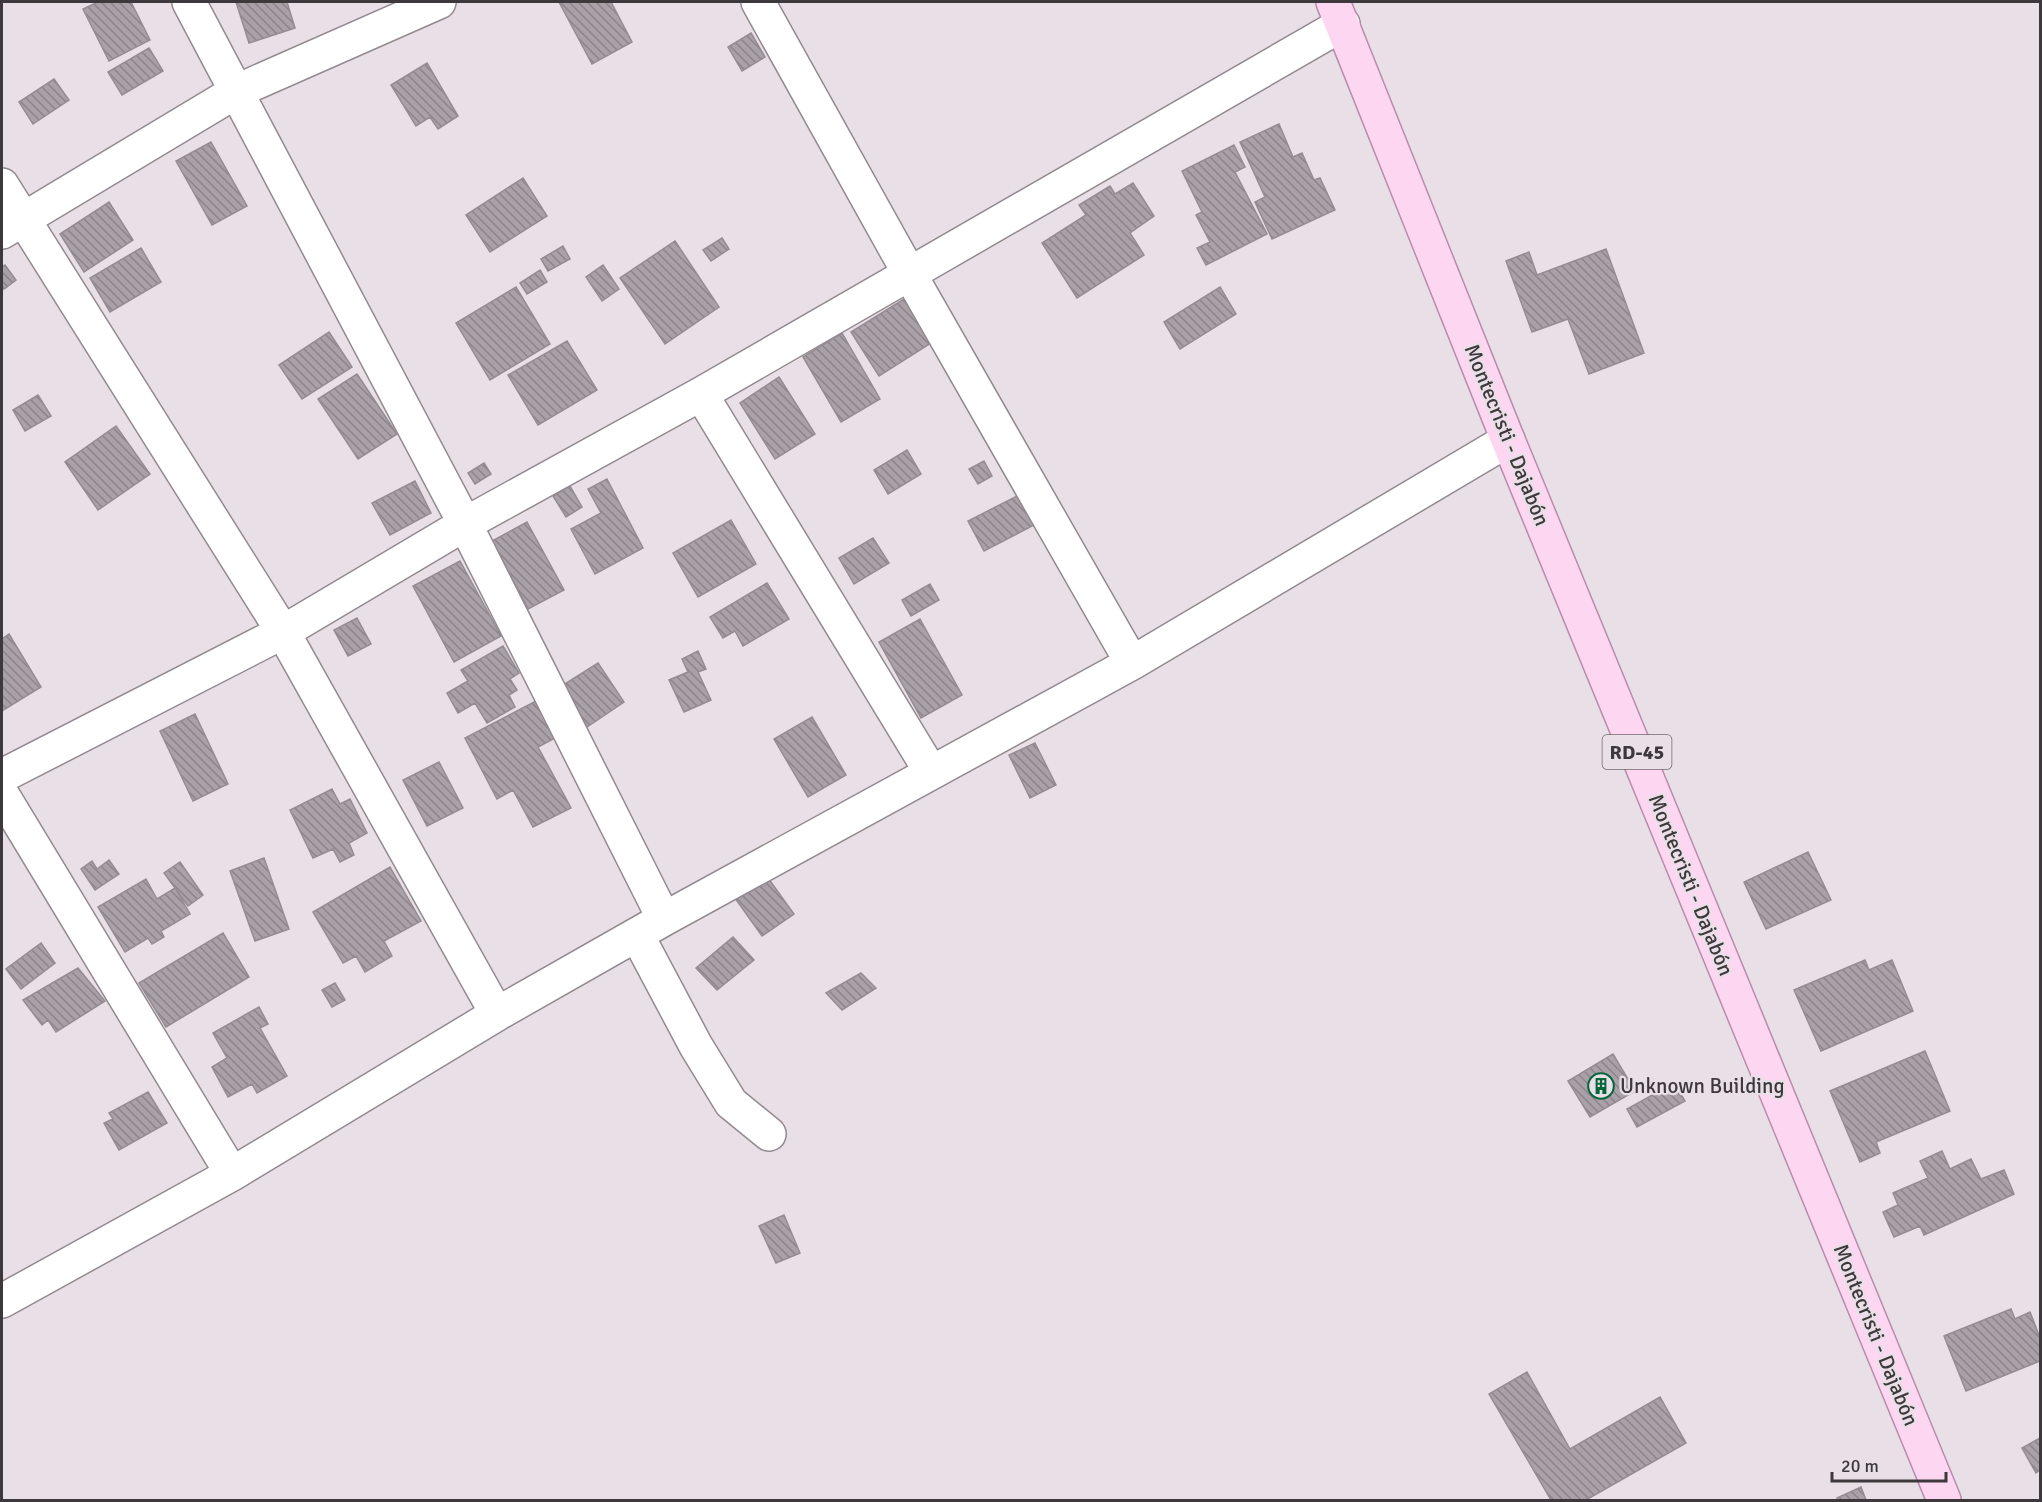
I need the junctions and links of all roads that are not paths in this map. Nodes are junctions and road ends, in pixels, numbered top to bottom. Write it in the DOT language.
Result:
graph roads {
  1 [pos="189,2"];
  2 [pos="439,2"];
  3 [pos="758,2"];
  4 [pos="1339,13"];
  5 [pos="237,91"];
  6 [pos="2,185"];
  7 [pos="13,226"];
  8 [pos="909,273"];
  9 [pos="701,393"];
  10 [pos="1509,440"];
  11 [pos="465,524"];
  12 [pos="283,633"];
  13 [pos="1132,663"];
  14 [pos="931,772"];
  15 [pos="2,776"];
  16 [pos="2,794"];
  17 [pos="651,927"];
  18 [pos="497,1014"];
  19 [pos="769,1134"];
  20 [pos="232,1174"];
  21 [pos="2,1301"];
  22 [pos="1944,1500"];
  1 -- 5 [label="street"];
  2 -- 5 [label="street"];
  3 -- 8 [label="street"];
  4 -- 8 [label="street"];
  4 -- 10 [label="main road, Montecristi - Dajabón / RD-45"];
  5 -- 7 [label="street"];
  5 -- 11 [label="street"];
  6 -- 7 [label="street"];
  7 -- 12 [label="street"];
  8 -- 9 [label="street"];
  8 -- 13 [label="street"];
  9 -- 11 [label="street"];
  9 -- 14 [label="street"];
  10 -- 13 [label="street"];
  10 -- 22 [label="main road, Montecristi - Dajabón / RD-45"];
  11 -- 12 [label="street"];
  11 -- 17 [label="street"];
  12 -- 15 [label="street"];
  12 -- 18 [label="street"];
  13 -- 14 [label="street"];
  14 -- 17 [label="street"];
  16 -- 20 [label="street"];
  17 -- 18 [label="street"];
  17 -- 19 [label="street"];
  18 -- 20 [label="street"];
  20 -- 21 [label="street"];
}
